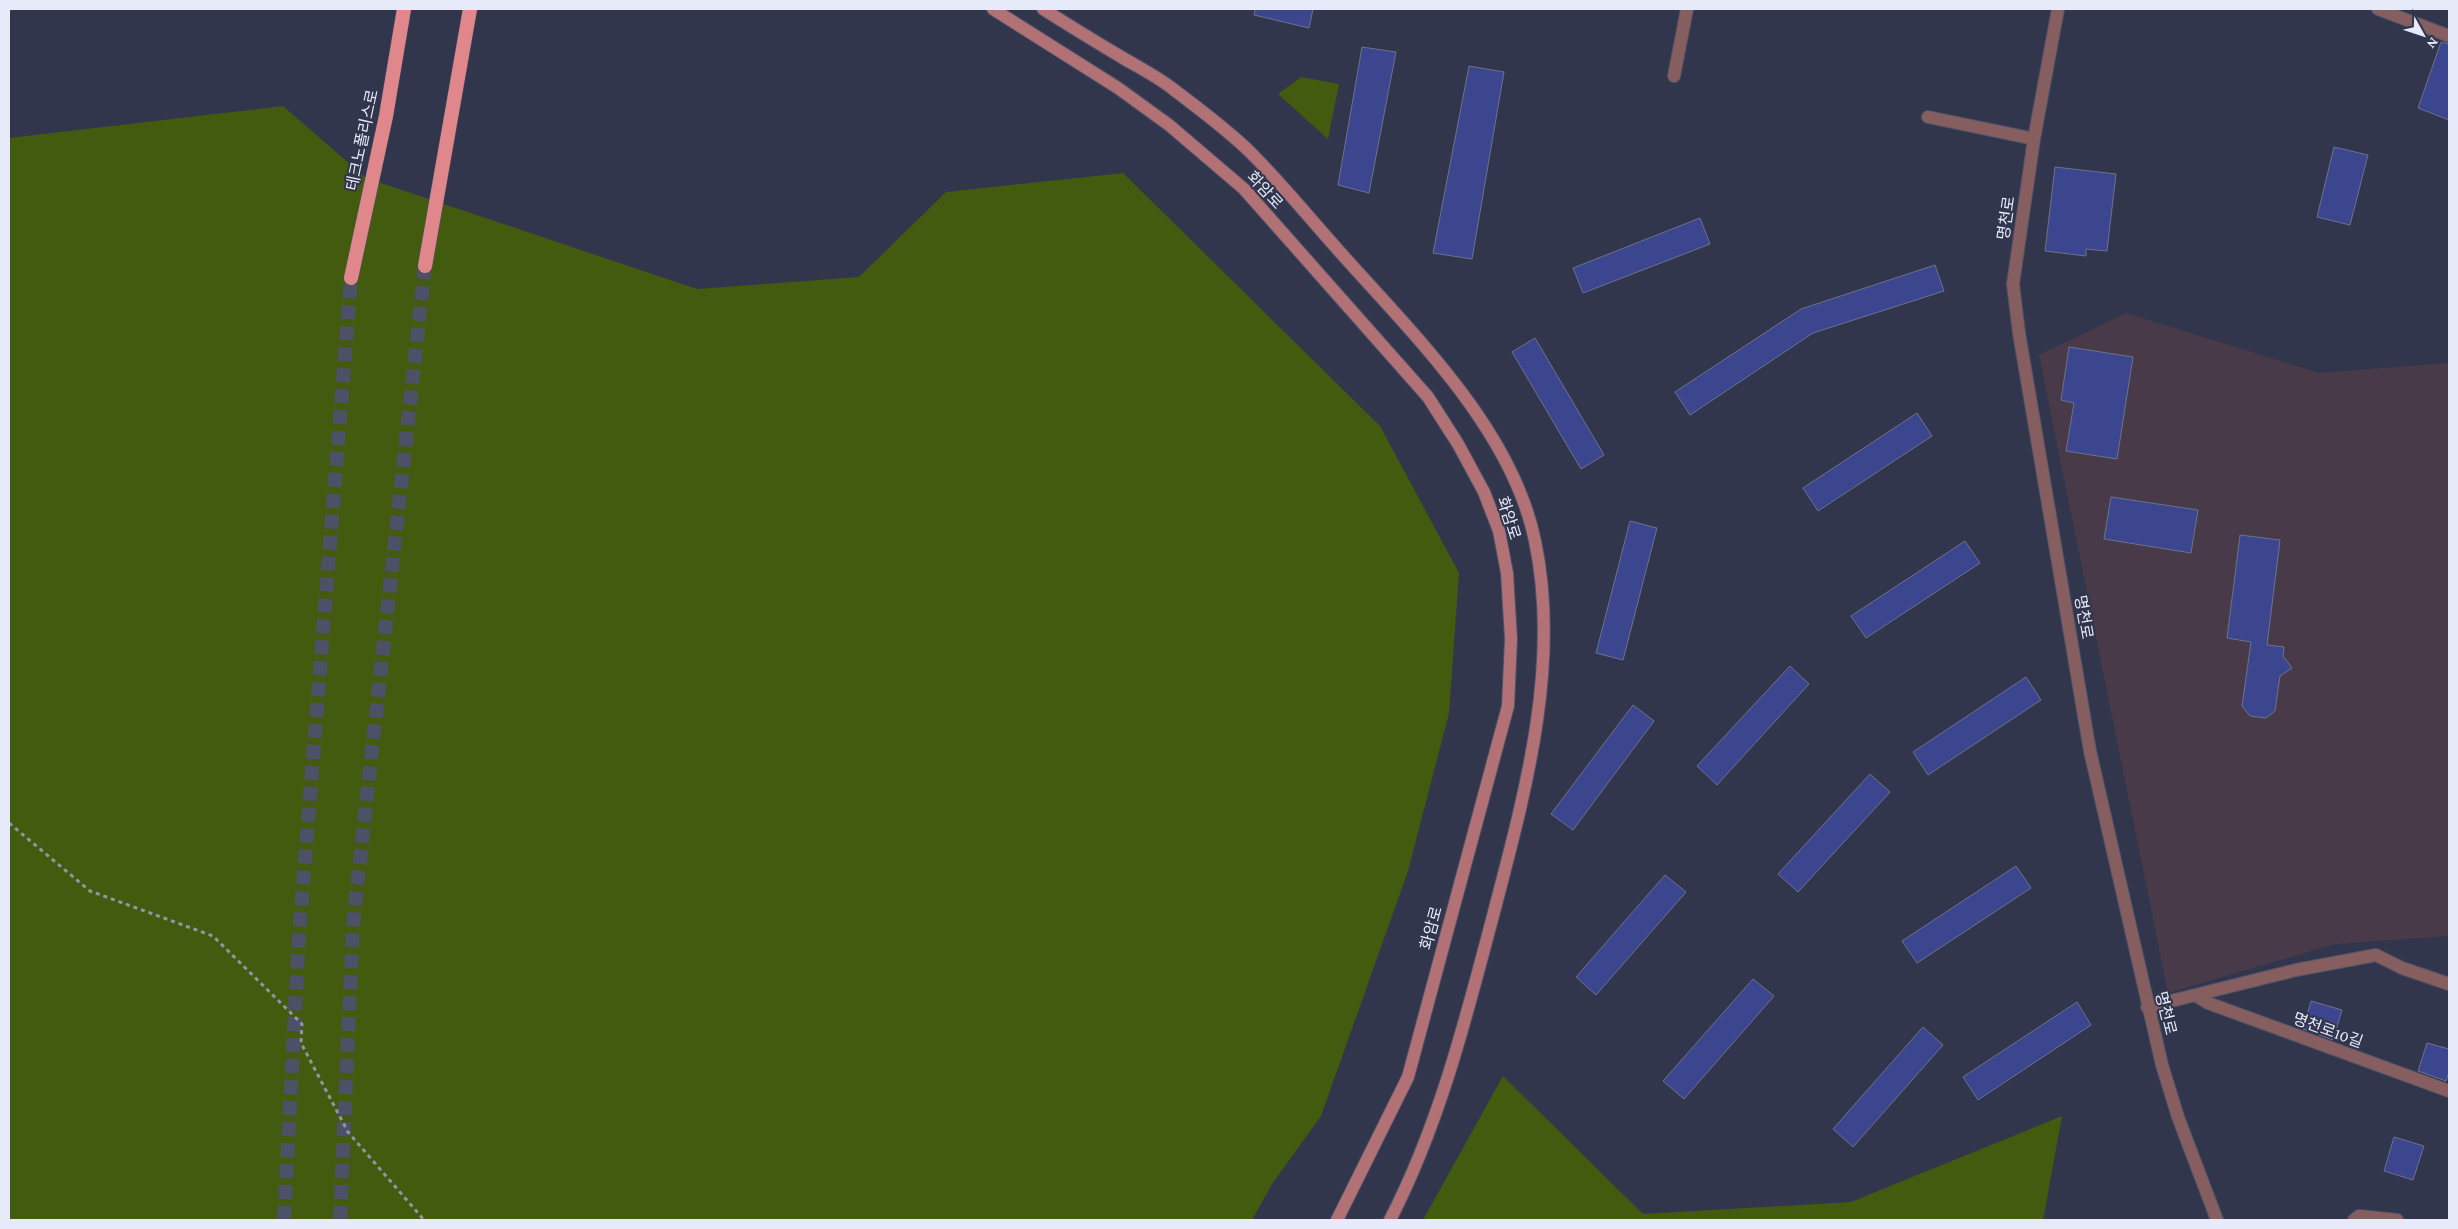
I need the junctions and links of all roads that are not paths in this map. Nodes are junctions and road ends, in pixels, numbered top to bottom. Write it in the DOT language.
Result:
graph roads {
  1 [pos="404,9"];
  2 [pos="470,9"];
  3 [pos="993,9"];
  4 [pos="1043,9"];
  5 [pos="1687,9"];
  6 [pos="2058,9"];
  7 [pos="2378,9"];
  8 [pos="2449,36"];
  9 [pos="1674,76"];
  10 [pos="1928,117"];
  11 [pos="2034,139"];
  12 [pos="425,266"];
  13 [pos="351,278"];
  14 [pos="2449,984"];
  15 [pos="2197,996"];
  16 [pos="2148,1007"];
  17 [pos="2449,1091"];
  18 [pos="2218,1219"];
  19 [pos="1337,1220"];
  20 [pos="1390,1220"];
  21 [pos="2354,1220"];
  22 [pos="2397,1220"];
  1 -- 13 [label="highway, 테크노폴리스로"];
  2 -- 12 [label="highway"];
  3 -- 19 [label="main road, 화암로"];
  4 -- 20 [label="main road, 화암로"];
  5 -- 9 [label="street"];
  6 -- 11 [label="street, 명천로"];
  7 -- 8 [label="street"];
  10 -- 11 [label="street"];
  11 -- 16 [label="street, 명천로"];
  14 -- 15 [label="street"];
  15 -- 16 [label="street"];
  15 -- 17 [label="street, 명천로10길"];
  16 -- 18 [label="street, 명천로"];
  21 -- 22 [label="street"];
}
